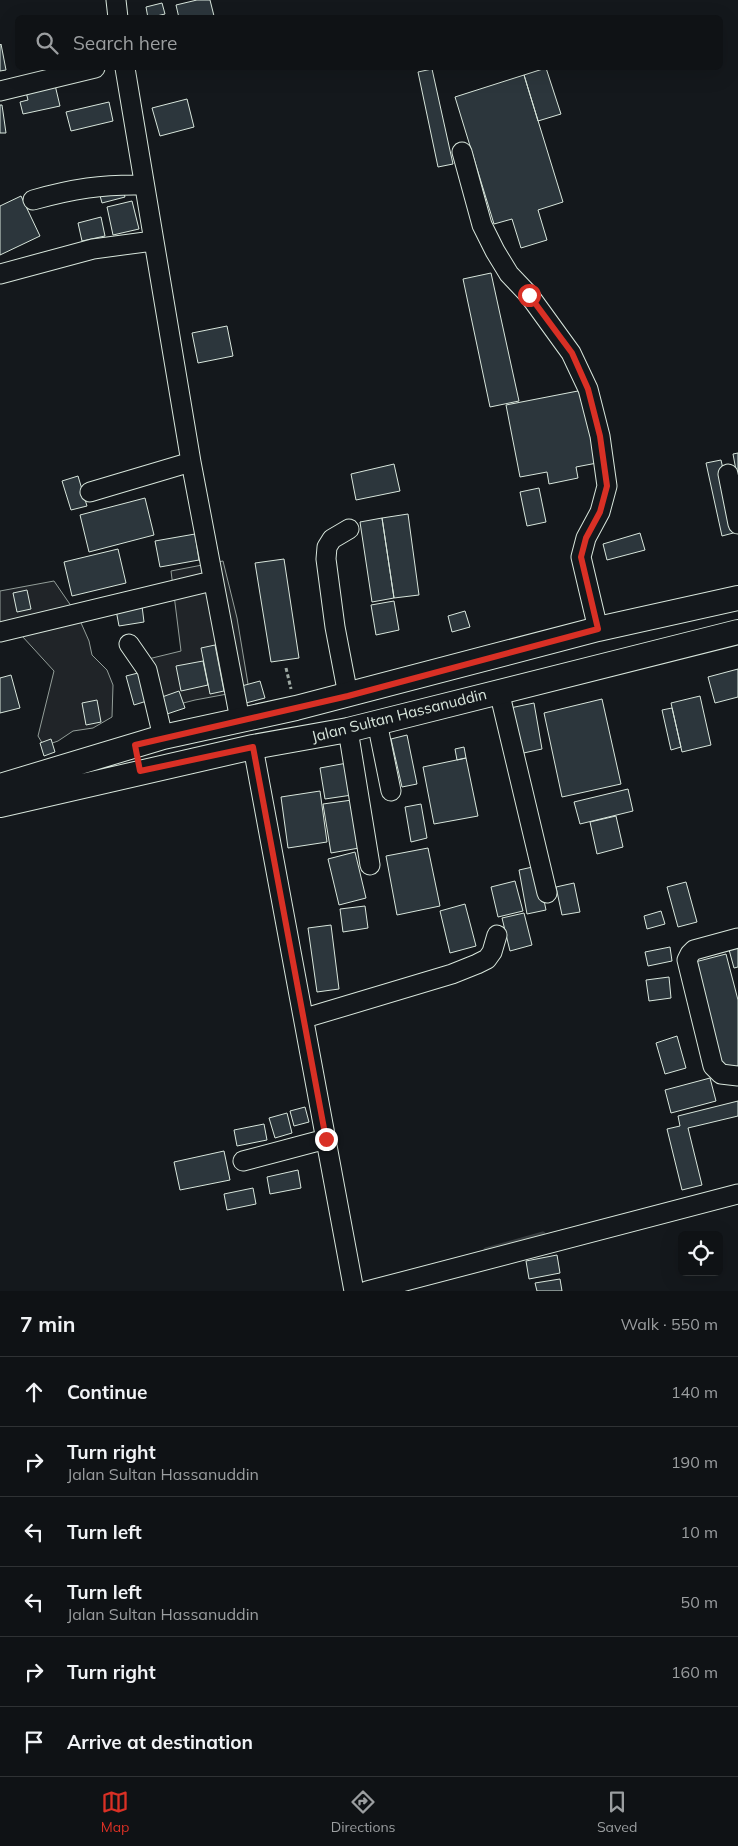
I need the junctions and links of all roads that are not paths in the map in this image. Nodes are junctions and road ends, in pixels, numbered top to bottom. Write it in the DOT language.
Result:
graph roads {
  1 [pos="116,0"];
  2 [pos="118,15"];
  3 [pos="87,70"];
  4 [pos="125,70"];
  5 [pos="0,91"];
  6 [pos="462,152"];
  7 [pos="143,185"];
  8 [pos="33,200"];
  9 [pos="153,241"];
  10 [pos="0,274"];
  11 [pos="190,462"];
  12 [pos="728,474"];
  13 [pos="90,492"];
  14 [pos="738,524"];
  15 [pos="350,529"];
  16 [pos="212,581"];
  17 [pos="738,598"];
  18 [pos="598,629"];
  19 [pos="0,632"];
  20 [pos="738,632"];
  21 [pos="129,644"];
  22 [pos="500,691"];
  23 [pos="348,696"];
  24 [pos="240,720"];
  25 [pos="377,722"];
  26 [pos="348,730"];
  27 [pos="163,737"];
  28 [pos="135,745"];
  29 [pos="253,747"];
  30 [pos="140,771"];
  31 [pos="0,786"];
  32 [pos="391,791"];
  33 [pos="0,806"];
  34 [pos="370,865"];
  35 [pos="547,893"];
  36 [pos="497,935"];
  37 [pos="738,938"];
  38 [pos="305,1018"];
  39 [pos="738,1076"];
  40 [pos="326,1139"];
  41 [pos="243,1161"];
  42 [pos="738,1194"];
  43 [pos="354,1291"];
  44 [pos="366,1291"];
  1 -- 2 [label="street"];
  3 -- 5 [label="street"];
  4 -- 7 [label="street"];
  6 -- 18 [label="street"];
  7 -- 8 [label="street"];
  7 -- 9 [label="street"];
  9 -- 10 [label="street"];
  9 -- 11 [label="street"];
  11 -- 13 [label="street"];
  11 -- 16 [label="street"];
  12 -- 14 [label="street"];
  15 -- 23 [label="street"];
  16 -- 19 [label="street"];
  16 -- 24 [label="street"];
  17 -- 18 [label="main road, Jalan Sultan Hassanuddin"];
  18 -- 23 [label="main road, Jalan Sultan Hassanuddin"];
  20 -- 22 [label="main road, Jalan Sultan Hassanuddin"];
  21 -- 27 [label="street"];
  22 -- 25 [label="main road, Jalan Sultan Hassanuddin"];
  22 -- 35 [label="street"];
  23 -- 24 [label="main road, Jalan Sultan Hassanuddin"];
  24 -- 27 [label="main road, Jalan Sultan Hassanuddin"];
  25 -- 26 [label="main road, Jalan Sultan Hassanuddin"];
  25 -- 32 [label="street"];
  26 -- 29 [label="main road, Jalan Sultan Hassanuddin"];
  26 -- 34 [label="street"];
  27 -- 28 [label="main road, Jalan Sultan Hassanuddin"];
  28 -- 30 [label="main road"];
  28 -- 31 [label="main road, Jalan Sultan Hassanuddin"];
  29 -- 30 [label="main road, Jalan Sultan Hassanuddin"];
  29 -- 38 [label="street"];
  30 -- 33 [label="main road, Jalan Sultan Hassanuddin"];
  36 -- 38 [label="street"];
  37 -- 39 [label="street"];
  38 -- 40 [label="street"];
  40 -- 41 [label="street"];
  40 -- 43 [label="street"];
  42 -- 44 [label="street"];
}
